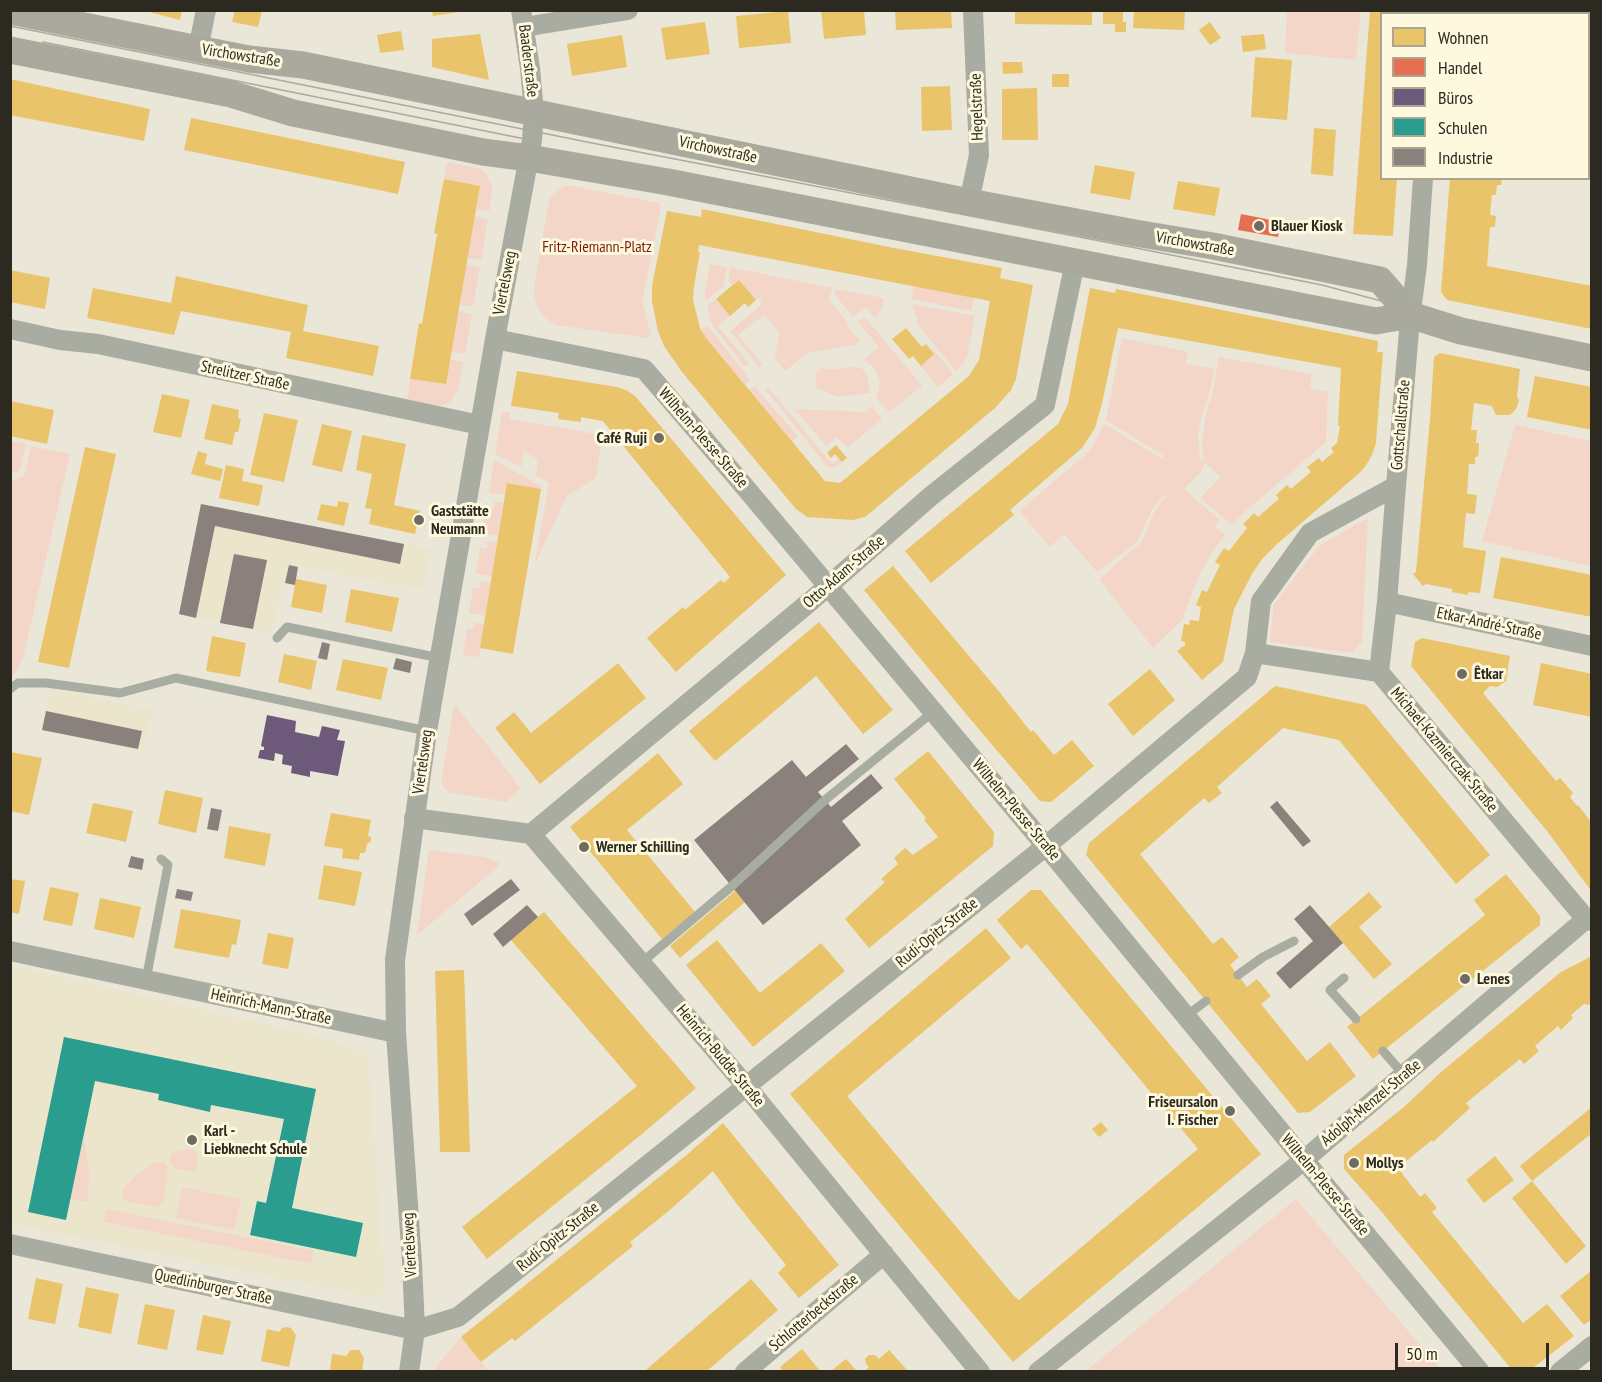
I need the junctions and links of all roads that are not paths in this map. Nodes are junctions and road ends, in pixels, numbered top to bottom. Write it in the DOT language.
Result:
graph roads {
  1 [pos="206,10"];
  2 [pos="628,10"];
  3 [pos="973,10"];
  4 [pos="10,11"];
  5 [pos="523,19"];
  6 [pos="198,49"];
  7 [pos="10,50"];
  8 [pos="534,112"];
  9 [pos="529,158"];
  10 [pos="1423,180"];
  11 [pos="969,202"];
  12 [pos="1075,262"];
  13 [pos="1410,315"];
  14 [pos="10,329"];
  15 [pos="495,339"];
  16 [pos="1592,358"];
  17 [pos="480,425"];
  18 [pos="1395,486"];
  19 [pos="827,587"];
  20 [pos="1387,602"];
  21 [pos="277,638"];
  22 [pos="1592,646"];
  23 [pos="1255,653"];
  24 [pos="440,658"];
  25 [pos="1379,672"];
  26 [pos="10,689"];
  27 [pos="933,712"];
  28 [pos="427,731"];
  29 [pos="414,818"];
  30 [pos="531,834"];
  31 [pos="1046,846"];
  32 [pos="161,860"];
  33 [pos="1589,920"];
  34 [pos="1294,941"];
  35 [pos="10,951"];
  36 [pos="641,963"];
  37 [pos="1238,975"];
  38 [pos="1344,978"];
  39 [pos="146,980"];
  40 [pos="1206,1001"];
  41 [pos="1186,1016"];
  42 [pos="1356,1019"];
  43 [pos="396,1033"];
  44 [pos="1383,1051"];
  45 [pos="1404,1075"];
  46 [pos="746,1086"];
  47 [pos="1304,1160"];
  48 [pos="10,1244"];
  49 [pos="884,1254"];
  50 [pos="415,1330"];
  51 [pos="1592,1346"];
  52 [pos="409,1371"];
  53 [pos="745,1371"];
  54 [pos="980,1371"];
  55 [pos="1038,1371"];
  56 [pos="1480,1371"];
  57 [pos="1560,1371"];
  1 -- 6 [label="street"];
  2 -- 5 [label="street"];
  3 -- 11 [label="street, Hegelstraße"];
  4 -- 6 [label="main road, Virchowstraße"];
  5 -- 8 [label="street, Baaderstraße"];
  6 -- 8 [label="main road, Virchowstraße"];
  7 -- 9 [label="main road"];
  8 -- 9 [label="street, Baaderstraße"];
  8 -- 11 [label="main road, Virchowstraße"];
  9 -- 12 [label="main road"];
  9 -- 15 [label="street, Viertelsweg"];
  10 -- 13 [label="street, Gottschallstraße"];
  11 -- 13 [label="main road, Virchowstraße"];
  12 -- 13 [label="main road"];
  12 -- 19 [label="street, Otto-Adam-Straße"];
  13 -- 16 [label="main road"];
  13 -- 18 [label="street, Gottschallstraße"];
  14 -- 17 [label="street, Strelitzer Straße"];
  15 -- 17 [label="street, Viertelsweg"];
  15 -- 19 [label="street, Wilhelm-Plesse-Straße"];
  17 -- 24 [label="street, Viertelsweg"];
  18 -- 20 [label="street, Gottschallstraße"];
  18 -- 23 [label="street, Rudi-Opitz-Straße"];
  19 -- 27 [label="street, Wilhelm-Plesse-Straße"];
  19 -- 30 [label="street, Otto-Adam-Straße"];
  20 -- 22 [label="street, Etkar-André-Straße"];
  20 -- 25 [label="street, Gottschallstraße"];
  21 -- 24 [label="lane"];
  23 -- 25 [label="street, Michael-Kazmierczak-Straße"];
  23 -- 31 [label="street, Rudi-Opitz-Straße"];
  24 -- 28 [label="street, Viertelsweg"];
  25 -- 33 [label="street, Michael-Kazmierczak-Straße"];
  26 -- 28 [label="lane"];
  27 -- 31 [label="street, Wilhelm-Plesse-Straße"];
  27 -- 36 [label="lane"];
  28 -- 29 [label="street, Viertelsweg"];
  29 -- 30 [label="street"];
  29 -- 43 [label="street, Viertelsweg"];
  30 -- 36 [label="street, Heinrich-Budde-Straße"];
  31 -- 41 [label="street, Wilhelm-Plesse-Straße"];
  31 -- 46 [label="street, Rudi-Opitz-Straße"];
  32 -- 39 [label="lane"];
  33 -- 45 [label="street, Adolph-Menzel-Straße"];
  34 -- 37 [label="lane"];
  35 -- 39 [label="street, Heinrich-Mann-Straße"];
  36 -- 46 [label="street, Heinrich-Budde-Straße"];
  38 -- 42 [label="lane"];
  39 -- 43 [label="street, Heinrich-Mann-Straße"];
  40 -- 41 [label="lane"];
  41 -- 47 [label="street, Wilhelm-Plesse-Straße"];
  43 -- 50 [label="street, Viertelsweg"];
  44 -- 45 [label="lane"];
  45 -- 47 [label="street, Adolph-Menzel-Straße"];
  46 -- 49 [label="street, Heinrich-Budde-Straße"];
  46 -- 50 [label="street, Rudi-Opitz-Straße"];
  47 -- 55 [label="street, Adolph-Menzel-Straße"];
  47 -- 56 [label="street, Wilhelm-Plesse-Straße"];
  48 -- 50 [label="street, Quedlinburger Straße"];
  49 -- 53 [label="street, Schlotterbeckstraße"];
  49 -- 54 [label="street, Heinrich-Budde-Straße"];
  50 -- 52 [label="street, Viertelsweg"];
  51 -- 57 [label="street"];
}
